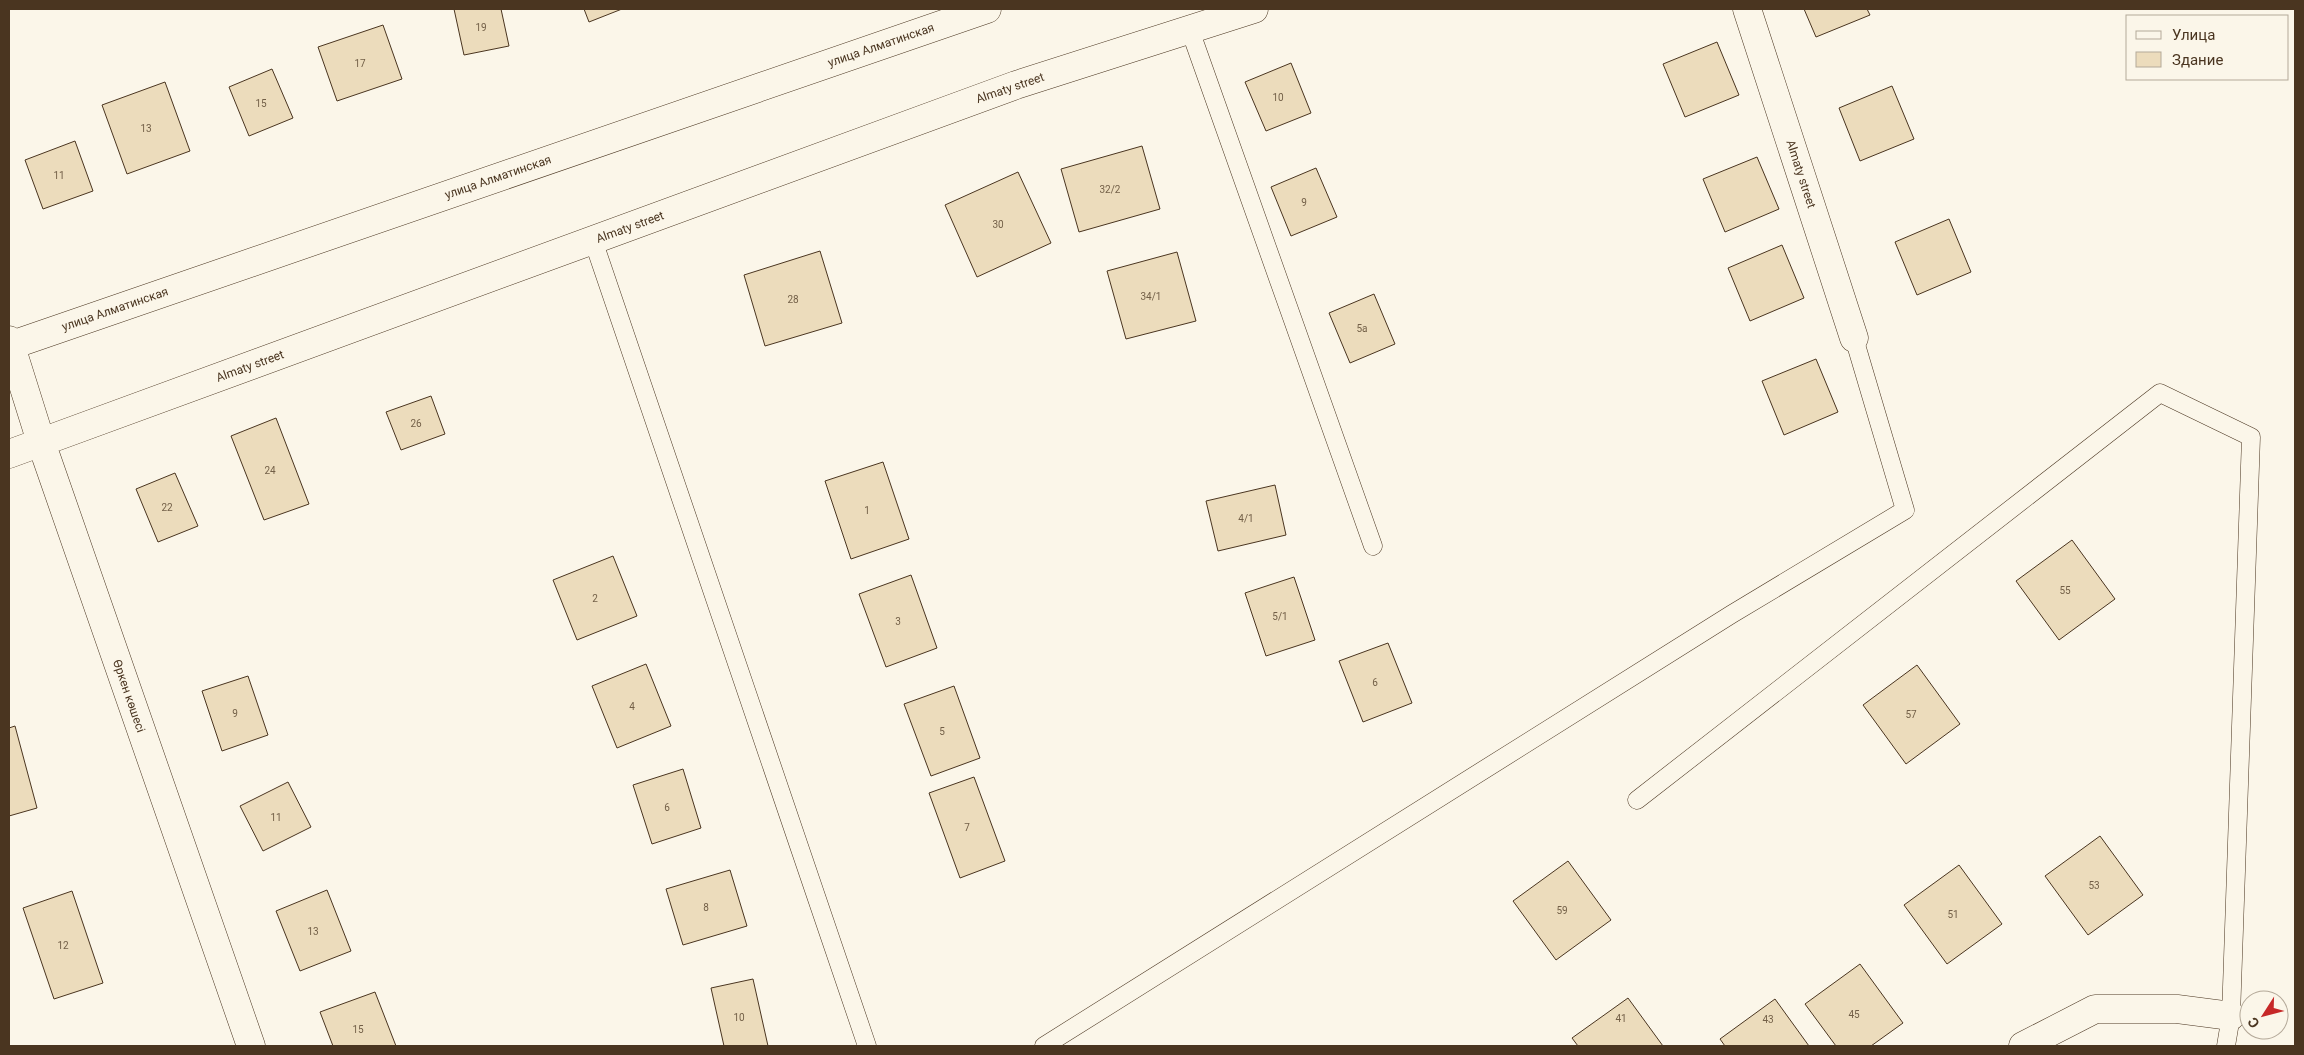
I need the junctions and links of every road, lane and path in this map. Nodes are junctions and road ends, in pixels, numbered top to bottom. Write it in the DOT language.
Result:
graph roads {
  1 [pos="987,9"];
  2 [pos="1254,9"];
  3 [pos="1747,9"];
  4 [pos="1190,30"];
  5 [pos="594,240"];
  6 [pos="1854,338"];
  7 [pos="9,344"];
  8 [pos="41,442"];
  9 [pos="9,454"];
  10 [pos="1373,546"];
  11 [pos="1637,800"];
  12 [pos="2231,1016"];
  13 [pos="250,1046"];
  14 [pos="867,1046"];
  15 [pos="1044,1046"];
  16 [pos="2023,1046"];
  17 [pos="2226,1046"];
  1 -- 7 [label="street, улица Алматинская"];
  2 -- 4 [label="street, Almaty street"];
  3 -- 6 [label="street, Almaty street"];
  4 -- 5 [label="street, Almaty street"];
  4 -- 10 [label="lane"];
  5 -- 8 [label="street, Almaty street"];
  5 -- 14 [label="lane"];
  6 -- 15 [label="lane"];
  7 -- 8 [label="street, Өркен көшесі"];
  8 -- 9 [label="street, Almaty street"];
  8 -- 13 [label="street, Өркен көшесі"];
  11 -- 12 [label="lane"];
  12 -- 16 [label="street"];
  12 -- 17 [label="lane"];
}
